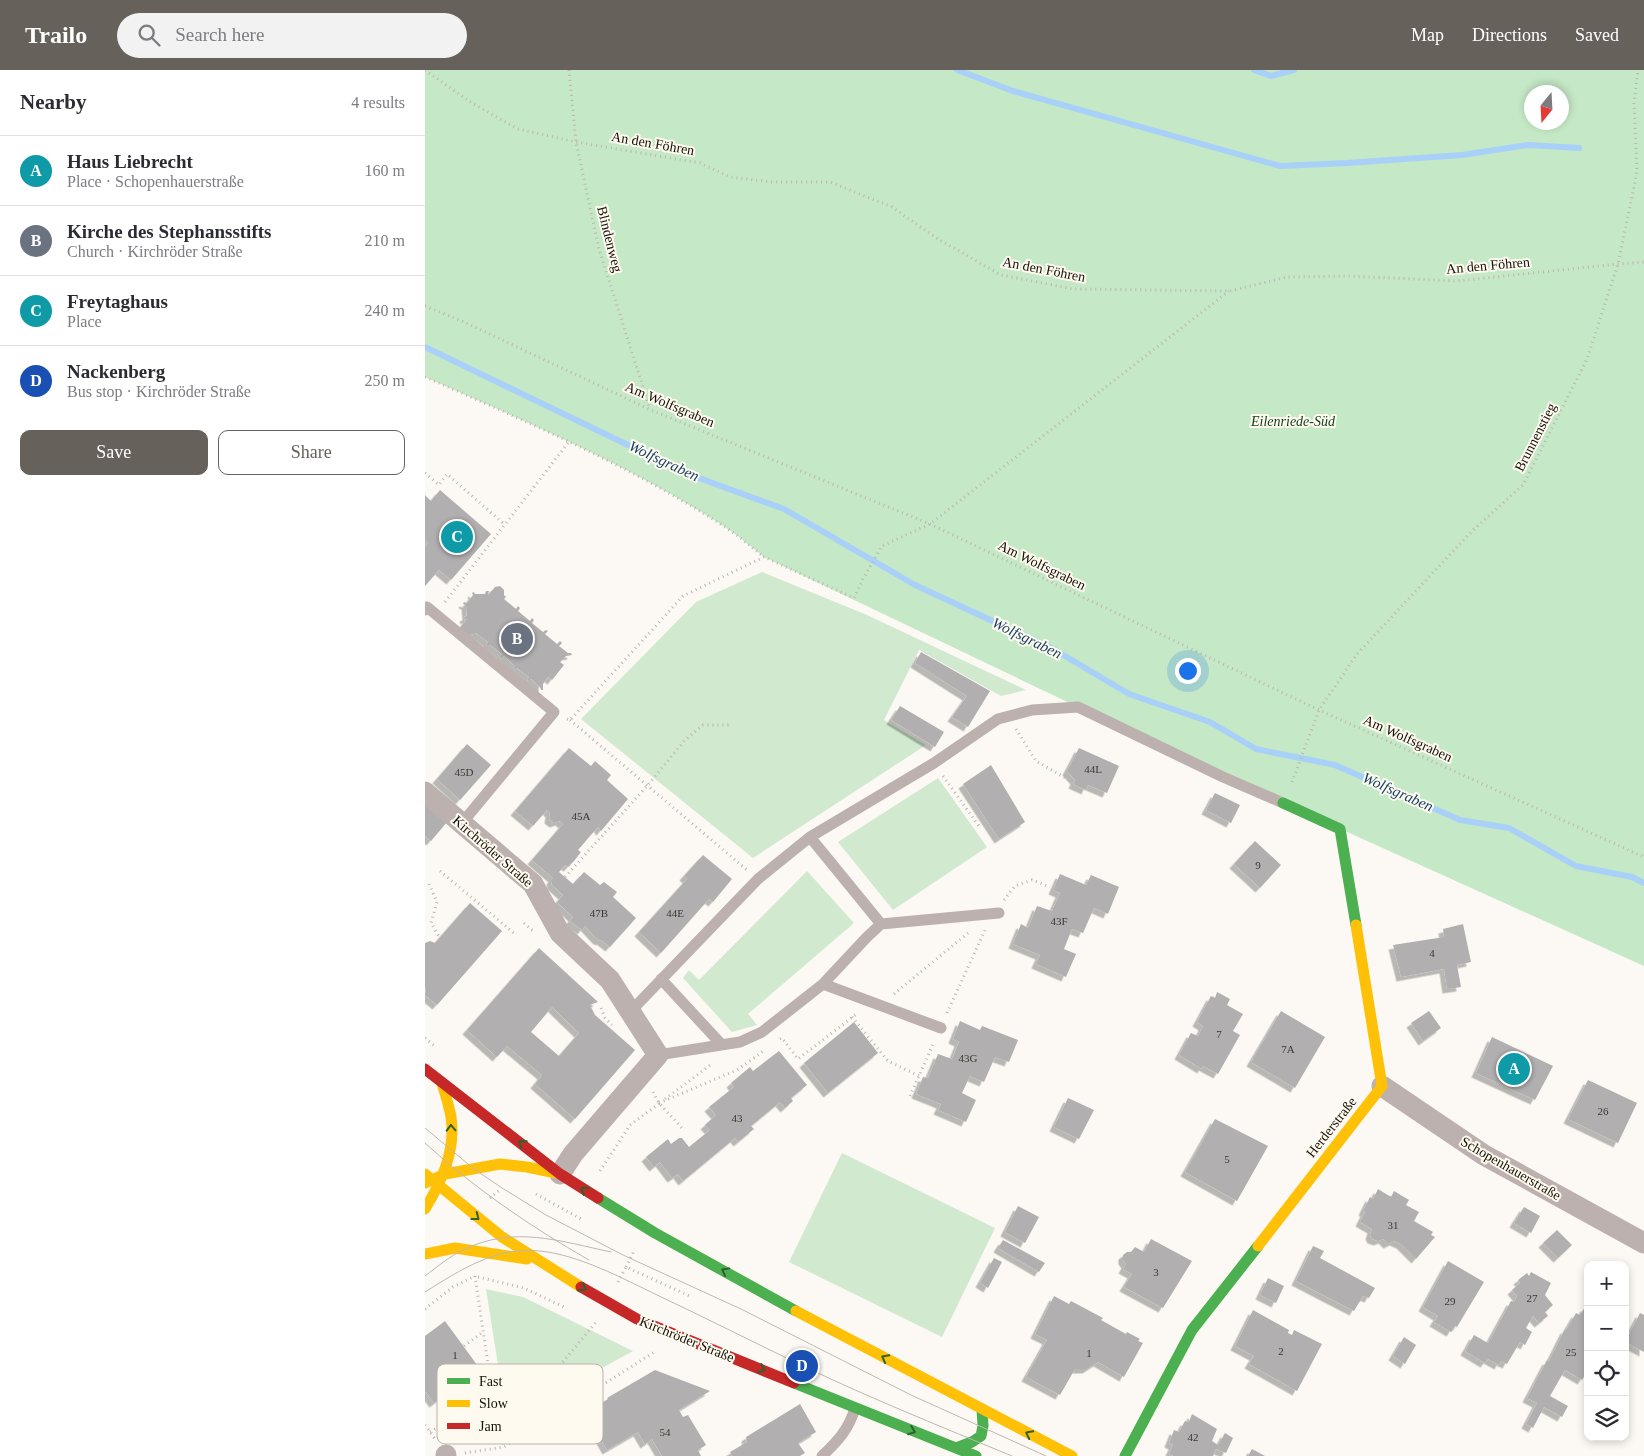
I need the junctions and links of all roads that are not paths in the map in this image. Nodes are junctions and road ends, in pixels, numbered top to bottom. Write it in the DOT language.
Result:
graph roads {
  1 [pos="430,612"];
  2 [pos="425,792"];
  3 [pos="1283,803"];
  4 [pos="461,823"];
  5 [pos="810,837"];
  6 [pos="995,913"];
  7 [pos="881,924"];
  8 [pos="661,979"];
  9 [pos="823,984"];
  10 [pos="630,1012"];
  11 [pos="941,1028"];
  12 [pos="722,1045"];
  13 [pos="658,1056"];
  14 [pos="425,1069"];
  15 [pos="442,1083"];
  16 [pos="1382,1086"];
  17 [pos="445,1174"];
  18 [pos="560,1174"];
  19 [pos="430,1180"];
  20 [pos="425,1209"];
  21 [pos="1644,1243"];
  22 [pos="425,1254"];
  23 [pos="541,1263"];
  24 [pos="855,1408"];
  25 [pos="982,1409"];
  26 [pos="956,1448"];
  27 [pos="821,1456"];
  28 [pos="976,1456"];
  29 [pos="1072,1456"];
  30 [pos="1125,1456"];
  1 -- 4 [label="lane"];
  2 -- 4 [label="street, Kirchröder Straße"];
  3 -- 5 [label="lane"];
  3 -- 16 [label="main road"];
  4 -- 10 [label="street, Kirchröder Straße"];
  5 -- 7 [label="lane"];
  5 -- 8 [label="lane"];
  6 -- 7 [label="lane"];
  7 -- 9 [label="lane"];
  8 -- 10 [label="lane"];
  8 -- 12 [label="lane"];
  9 -- 11 [label="lane"];
  9 -- 12 [label="lane"];
  10 -- 13 [label="street, Kirchröder Straße"];
  12 -- 13 [label="lane"];
  13 -- 18 [label="street"];
  14 -- 15 [label="main road"];
  17 -- 15 [label="main road, one-way"];
  18 -- 15 [label="main road, one-way"];
  16 -- 21 [label="street, Schopenhauerstraße"];
  16 -- 30 [label="main road, Herderstraße"];
  17 -- 18 [label="main road"];
  17 -- 19 [label="main road"];
  25 -- 18 [label="main road, one-way"];
  19 -- 20 [label="main road"];
  19 -- 23 [label="main road, Kirchröder Straße, one-way"];
  22 -- 23 [label="main road"];
  23 -- 24 [label="main road, Kirchröder Straße, one-way"];
  24 -- 26 [label="main road, Kirchröder Straße, one-way"];
  24 -- 27 [label="lane"];
  25 -- 26 [label="main road"];
  29 -- 25 [label="main road, one-way"];
  26 -- 28 [label="main road, Kirchröder Straße"];
}
